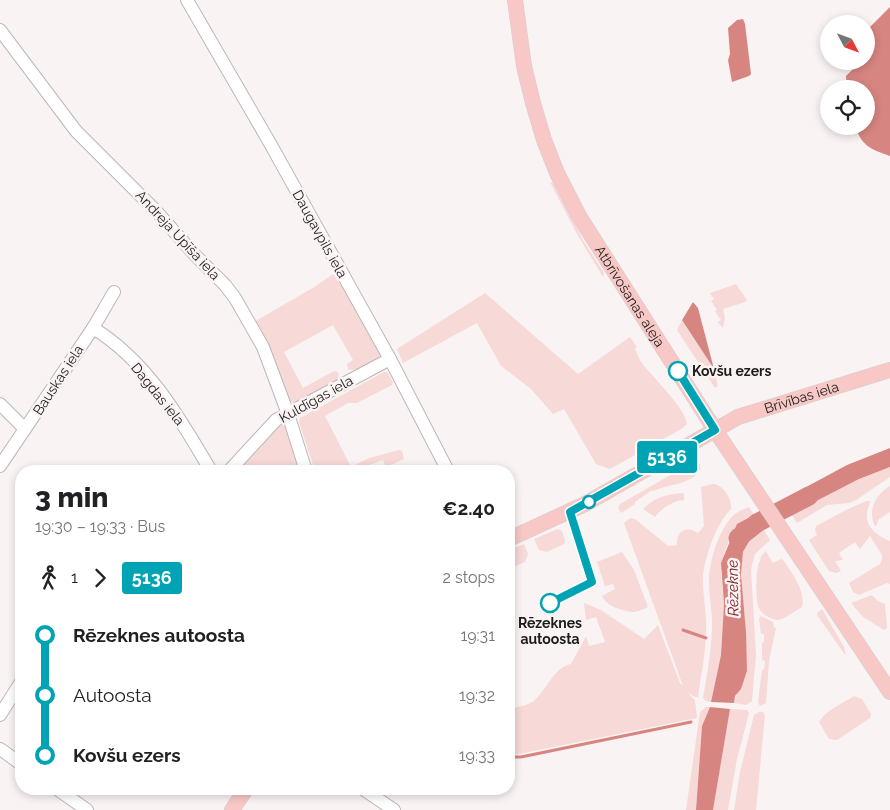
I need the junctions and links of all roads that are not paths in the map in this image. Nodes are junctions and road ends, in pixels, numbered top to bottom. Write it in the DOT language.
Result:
graph roads {
  1 [pos="515,0"];
  2 [pos="186,1"];
  3 [pos="0,30"];
  4 [pos="114,292"];
  5 [pos="93,328"];
  6 [pos="390,359"];
  7 [pos="890,370"];
  8 [pos="0,404"];
  9 [pos="288,414"];
  10 [pos="25,429"];
  11 [pos="715,430"];
  12 [pos="208,465"];
  13 [pos="235,465"];
  14 [pos="304,465"];
  15 [pos="445,465"];
  16 [pos="0,466"];
  17 [pos="515,536"];
  18 [pos="15,691"];
  19 [pos="890,692"];
  20 [pos="0,715"];
  21 [pos="0,749"];
  22 [pos="15,760"];
  23 [pos="66,795"];
  24 [pos="242,795"];
  25 [pos="370,795"];
  26 [pos="386,808"];
  27 [pos="87,810"];
  28 [pos="232,810"];
  1 -- 11 [label="main road, Atbrīvošanas aleja"];
  2 -- 6 [label="street, Daugavpils iela"];
  3 -- 9 [label="street, Andreja Upīša iela"];
  4 -- 5 [label="street, Bauskas iela"];
  5 -- 10 [label="street, Bauskas iela"];
  5 -- 12 [label="street, Dagdas iela"];
  6 -- 9 [label="street, Kuldīgas iela"];
  6 -- 15 [label="street, Daugavpils iela"];
  7 -- 11 [label="main road, Brīvības iela"];
  8 -- 10 [label="street"];
  9 -- 13 [label="street, Kuldīgas iela"];
  9 -- 14 [label="street, Andreja Upīša iela"];
  10 -- 16 [label="street, Bauskas iela"];
  11 -- 17 [label="main road, Brīvības iela"];
  11 -- 19 [label="main road, Atbrīvošanas aleja"];
  18 -- 20 [label="street"];
  21 -- 22 [label="street"];
  23 -- 27 [label="street"];
  24 -- 28 [label="main road"];
  25 -- 26 [label="street"];
}
